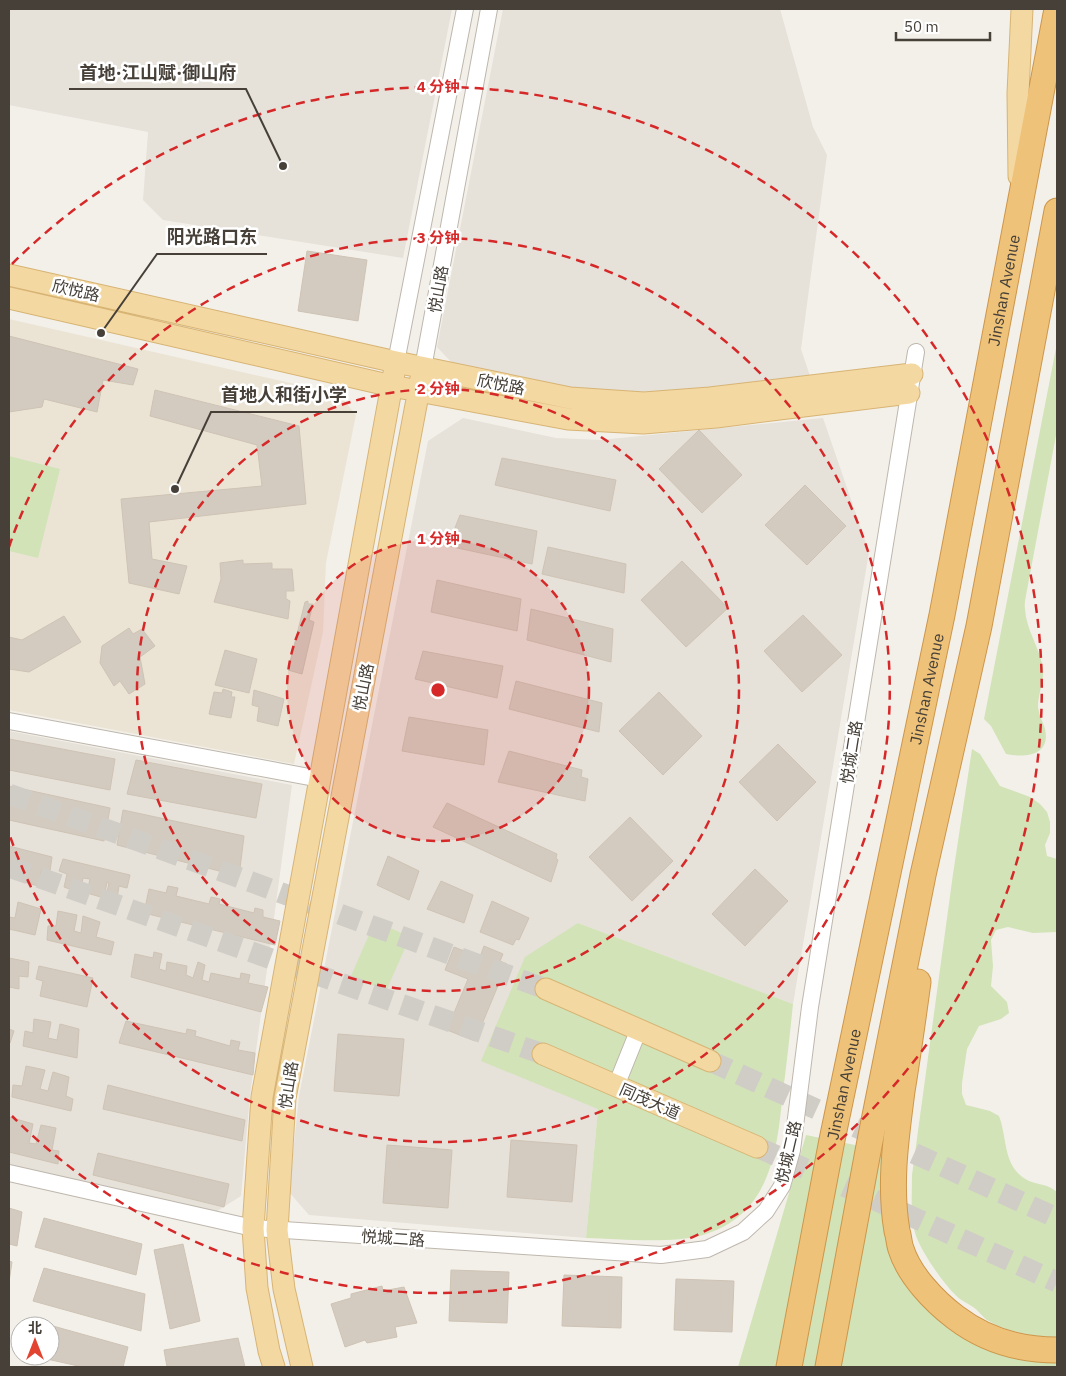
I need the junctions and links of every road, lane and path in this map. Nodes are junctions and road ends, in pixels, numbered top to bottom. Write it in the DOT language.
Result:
graph roads {
  1 [pos="465,9"];
  2 [pos="489,9"];
  3 [pos="1022,9"];
  4 [pos="1057,9"];
  5 [pos="1057,211"];
  6 [pos="1019,212"];
  7 [pos="9,275"];
  8 [pos="9,298"];
  9 [pos="916,352"];
  10 [pos="396,362"];
  11 [pos="424,368"];
  12 [pos="910,383"];
  13 [pos="392,386"];
  14 [pos="420,391"];
  15 [pos="9,721"];
  16 [pos="320,779"];
  17 [pos="924,875"];
  18 [pos="546,989"];
  19 [pos="639,1029"];
  20 [pos="543,1054"];
  21 [pos="710,1061"];
  22 [pos="616,1086"];
  23 [pos="757,1148"];
  24 [pos="9,1173"];
  25 [pos="252,1228"];
  26 [pos="277,1230"];
  27 [pos="1057,1350"];
  28 [pos="1057,1366"];
  29 [pos="274,1367"];
  30 [pos="302,1367"];
  31 [pos="789,1367"];
  32 [pos="828,1367"];
  33 [pos="1054,1367"];
  1 -- 10 [label="street, 悦山路"];
  2 -- 11 [label="street, 悦山路"];
  3 -- 6 [label="main road"];
  4 -- 6 [label="highway, Jinshan Avenue"];
  5 -- 17 [label="highway"];
  6 -- 31 [label="highway, Jinshan Avenue"];
  7 -- 10 [label="main road, 欣悦路"];
  8 -- 13 [label="main road, 欣悦路"];
  9 -- 12 [label="street, 悦城二路"];
  10 -- 11 [label="main road, 欣悦路"];
  10 -- 13 [label="main road, 悦山路"];
  11 -- 12 [label="main road, 欣悦路"];
  11 -- 14 [label="main road, 悦山路"];
  12 -- 14 [label="main road, 欣悦路"];
  12 -- 26 [label="street, 悦城二路"];
  13 -- 14 [label="main road, 欣悦路"];
  13 -- 16 [label="main road, 悦山路"];
  14 -- 26 [label="main road, 悦山路"];
  15 -- 16 [label="street"];
  16 -- 25 [label="main road, 悦山路"];
  17 -- 27 [label="highway"];
  17 -- 32 [label="highway"];
  18 -- 19 [label="main road"];
  19 -- 21 [label="main road"];
  19 -- 22 [label="street"];
  20 -- 22 [label="main road, 同茂大道"];
  22 -- 23 [label="main road, 同茂大道"];
  24 -- 25 [label="street, 悦城二路"];
  25 -- 26 [label="street, 悦城二路"];
  25 -- 29 [label="main road, 悦山路"];
  26 -- 30 [label="main road, 悦山路"];
  28 -- 33 [label="highway"];
}
